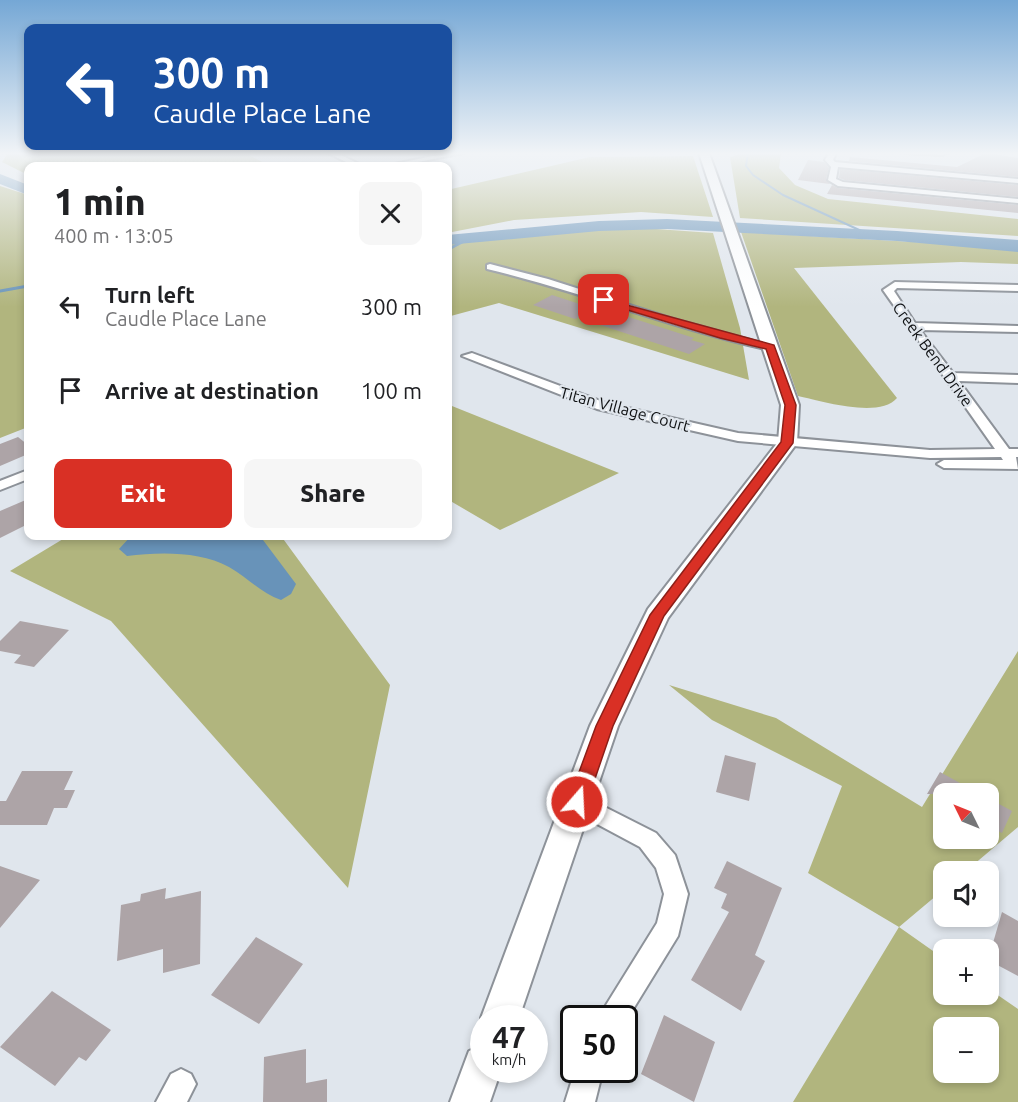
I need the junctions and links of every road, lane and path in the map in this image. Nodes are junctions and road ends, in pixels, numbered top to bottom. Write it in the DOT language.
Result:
graph roads {
  1 [pos="724,204"];
  2 [pos="490,267"];
  3 [pos="1018,288"];
  4 [pos="912,326"];
  5 [pos="1018,328"];
  6 [pos="770,347"];
  7 [pos="468,356"];
  8 [pos="949,377"];
  9 [pos="1018,379"];
  10 [pos="787,443"];
  11 [pos="1014,459"];
  12 [pos="24,476"];
  13 [pos="0,486"];
  14 [pos="577,802"];
  15 [pos="505,1005"];
  16 [pos="620,1005"];
  17 [pos="477,1083"];
  18 [pos="585,1083"];
  19 [pos="470,1102"];
  20 [pos="580,1102"];
  1 -- 6 [label="main road"];
  2 -- 6 [label="street"];
  3 -- 4 [label="street, Creek Bend Drive"];
  4 -- 5 [label="street"];
  4 -- 8 [label="street, Creek Bend Drive"];
  6 -- 10 [label="main road"];
  7 -- 10 [label="street, Titan Village Court"];
  8 -- 9 [label="street"];
  8 -- 11 [label="street, Creek Bend Drive"];
  10 -- 11 [label="street, Titan Village Court"];
  10 -- 14 [label="main road"];
  12 -- 13 [label="street"];
  14 -- 15 [label="main road"];
  14 -- 16 [label="street"];
  17 -- 19 [label="main road"];
  18 -- 20 [label="street"];
}
